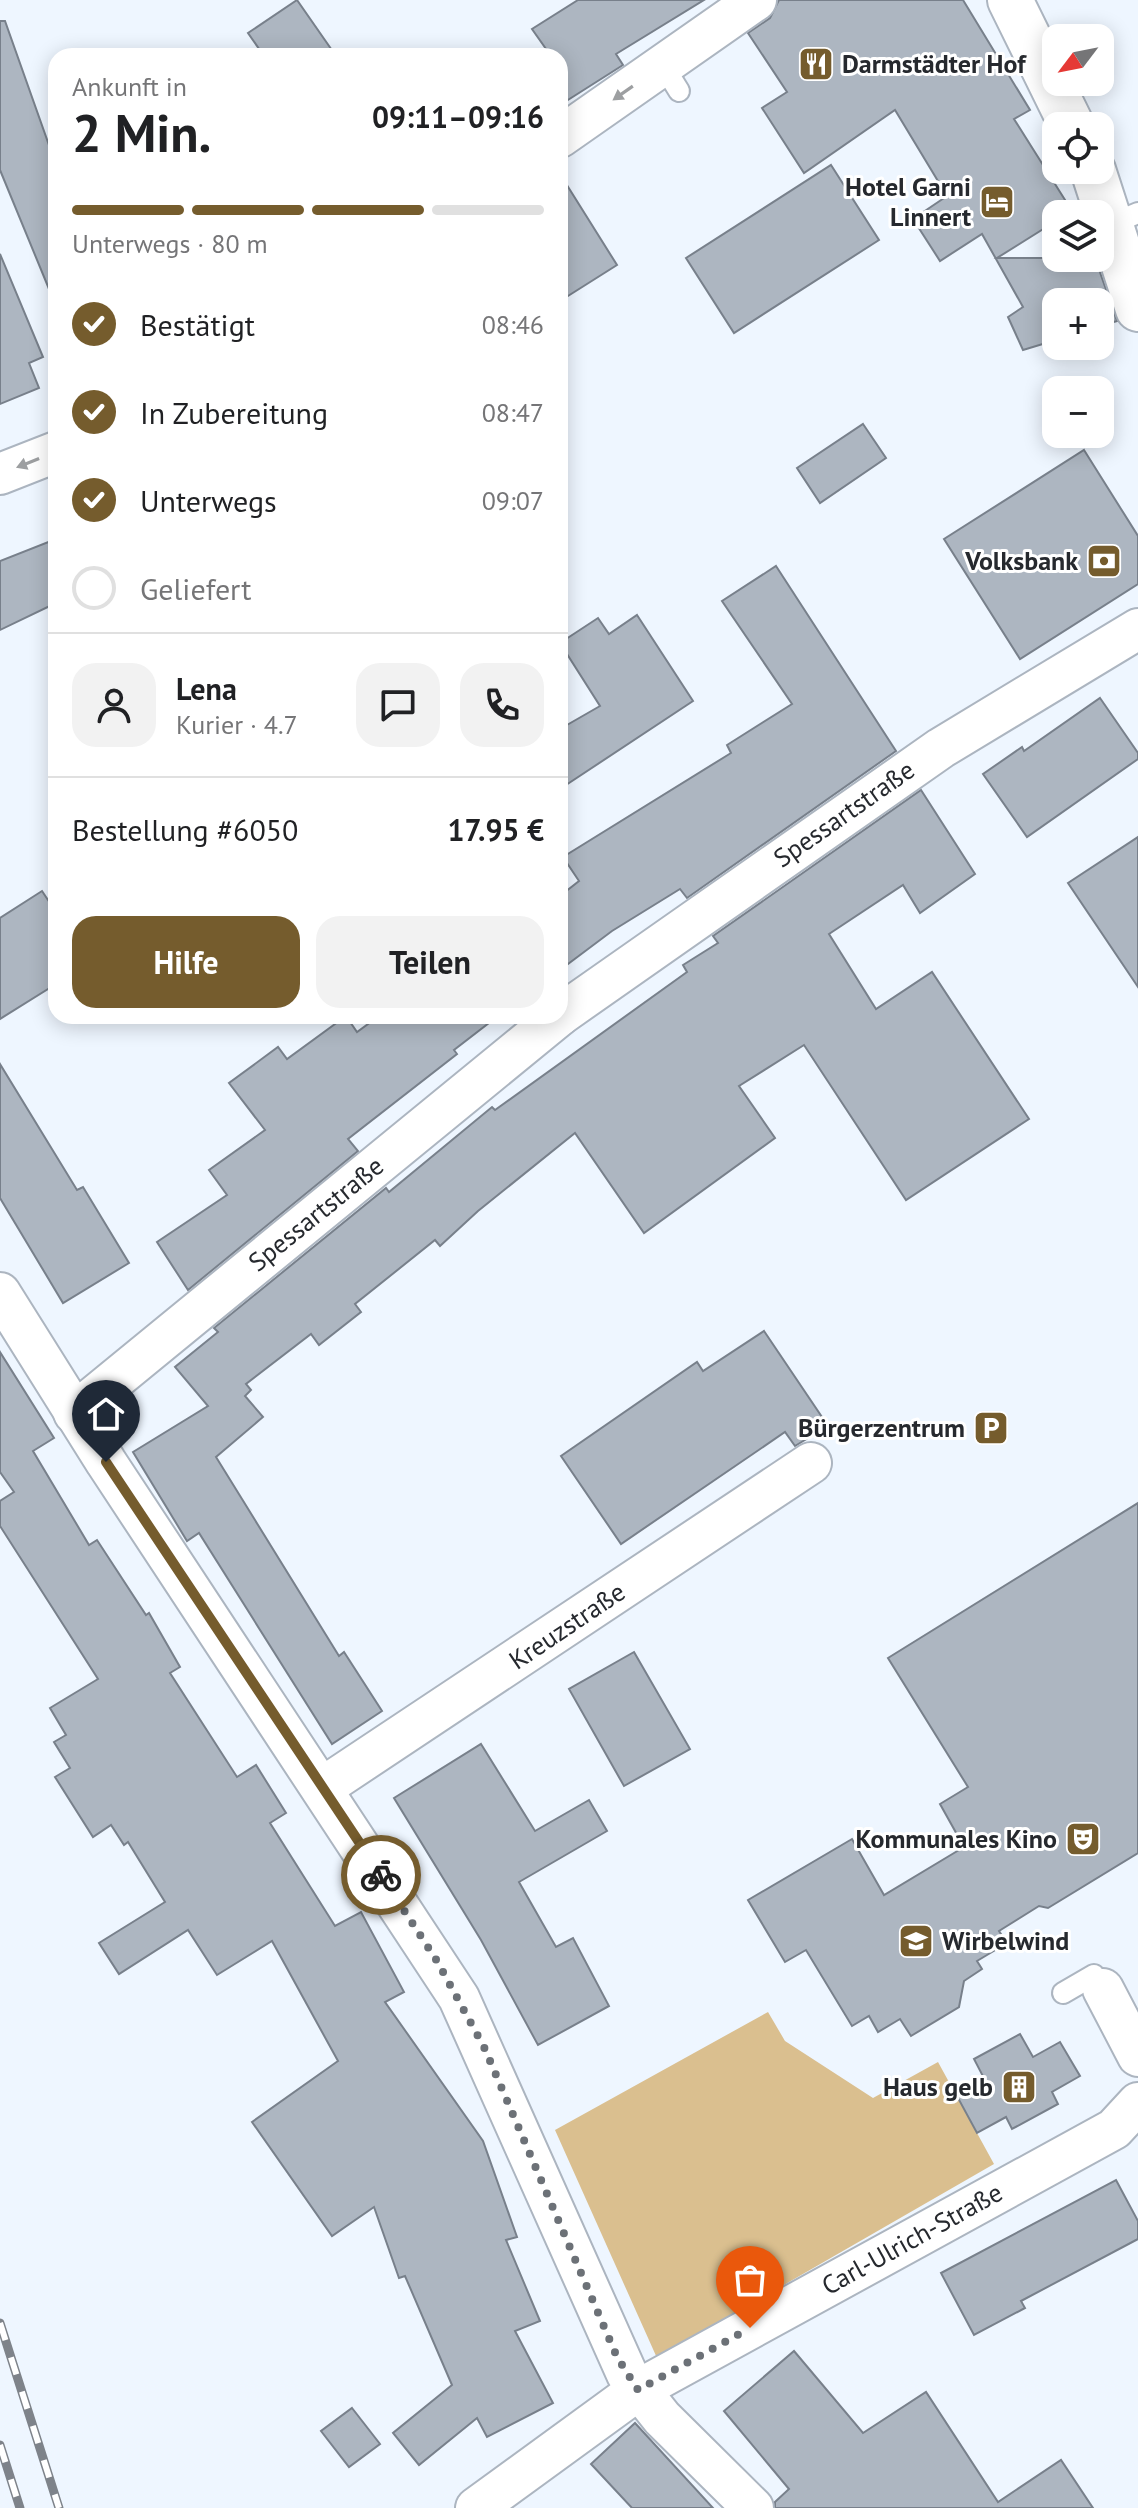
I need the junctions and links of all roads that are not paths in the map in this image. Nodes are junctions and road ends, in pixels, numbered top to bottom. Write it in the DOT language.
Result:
graph roads {
  1 [pos="756,0"];
  2 [pos="1010,0"];
  3 [pos="1065,112"];
  4 [pos="568,133"];
  5 [pos="1102,184"];
  6 [pos="1125,218"];
  7 [pos="1138,309"];
  8 [pos="48,455"];
  9 [pos="0,474"];
  10 [pos="1138,629"];
  11 [pos="568,1010"];
  12 [pos="550,1024"];
  13 [pos="0,1293"];
  14 [pos="74,1413"];
  15 [pos="811,1463"];
  16 [pos="322,1788"];
  17 [pos="1103,1989"];
  18 [pos="1063,1993"];
  19 [pos="1138,2056"];
  20 [pos="1138,2103"];
  21 [pos="638,2390"];
  22 [pos="476,2508"];
  23 [pos="753,2508"];
  1 -- 4 [label="street, one-way"];
  2 -- 3 [label="street"];
  5 -- 6 [label="street"];
  6 -- 7 [label="street"];
  8 -- 9 [label="street, one-way"];
  10 -- 11 [label="street, Spessartstraße"];
  12 -- 14 [label="street, Spessartstraße"];
  13 -- 14 [label="street"];
  14 -- 16 [label="street"];
  15 -- 16 [label="street, Kreuzstraße"];
  16 -- 21 [label="street"];
  17 -- 18 [label="lane"];
  17 -- 19 [label="street"];
  20 -- 21 [label="street, Carl-Ulrich-Straße"];
  21 -- 22 [label="street, Carl-Ulrich-Straße"];
  21 -- 23 [label="street"];
}
